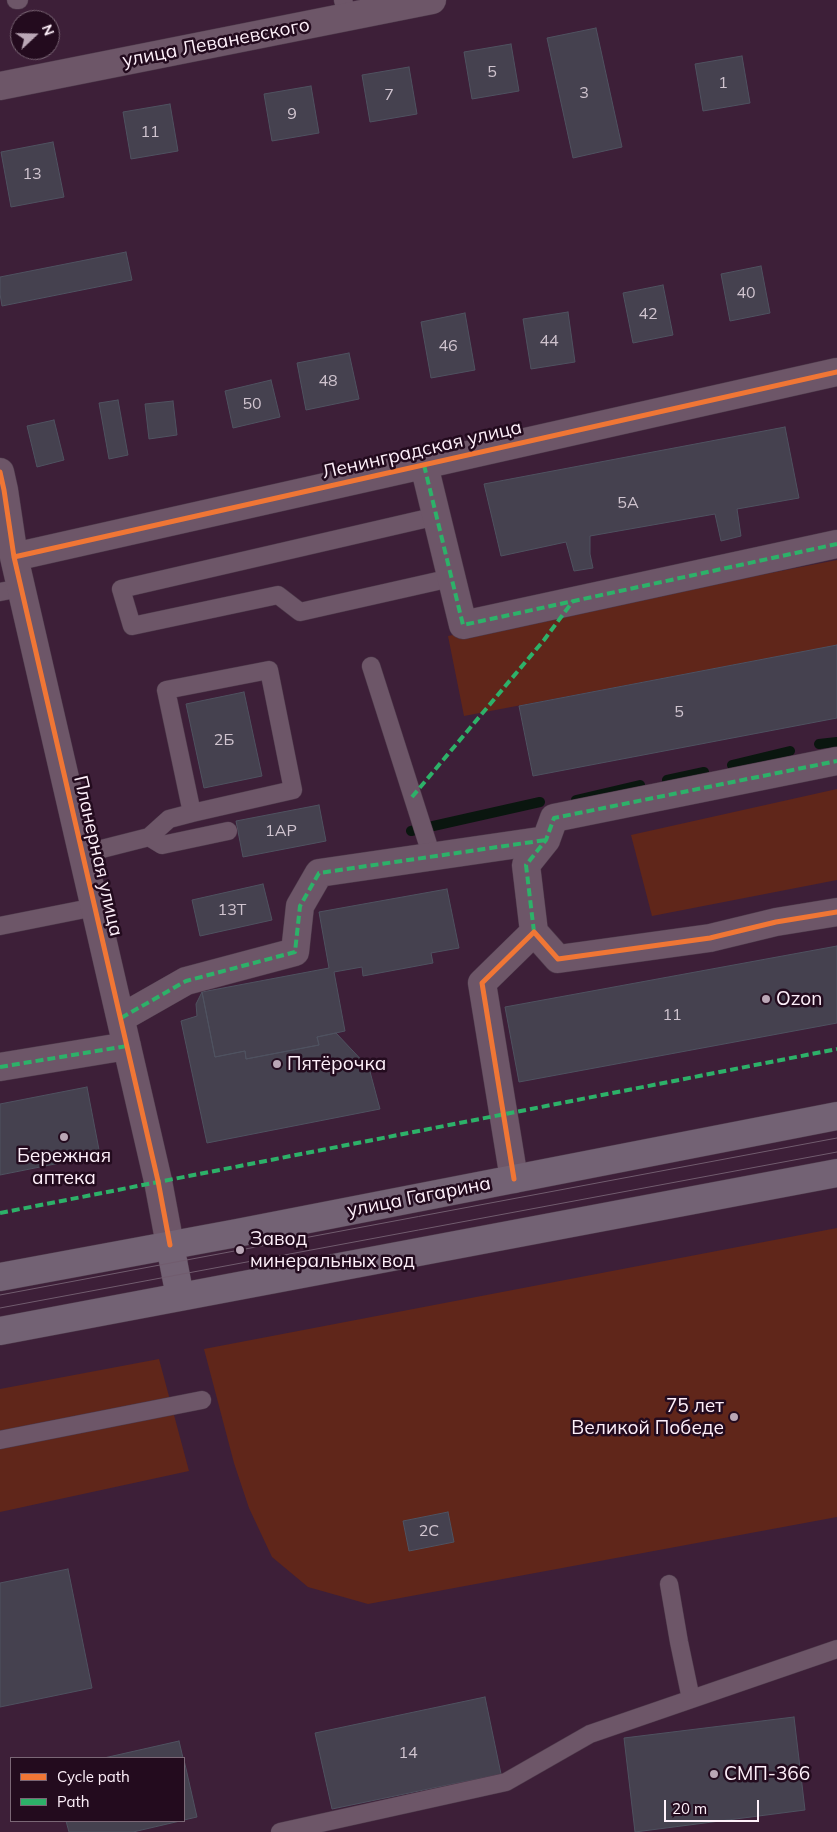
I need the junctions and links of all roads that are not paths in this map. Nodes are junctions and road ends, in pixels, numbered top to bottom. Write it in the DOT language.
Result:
graph roads {
  1 [pos="432,0"];
  2 [pos="345,8"];
  3 [pos="0,86"];
  4 [pos="835,374"];
  5 [pos="424,464"];
  6 [pos="1,485"];
  7 [pos="437,516"];
  8 [pos="837,544"];
  9 [pos="14,557"];
  10 [pos="451,578"];
  11 [pos="10,590"];
  12 [pos="371,666"];
  13 [pos="837,761"];
  14 [pos="192,814"];
  15 [pos="228,831"];
  16 [pos="149,837"];
  17 [pos="546,840"];
  18 [pos="82,854"];
  19 [pos="432,857"];
  20 [pos="95,907"];
  21 [pos="837,912"];
  22 [pos="0,926"];
  23 [pos="534,932"];
  24 [pos="121,1018"];
  25 [pos="127,1046"];
  26 [pos="0,1067"];
  27 [pos="837,1116"];
  28 [pos="837,1173"];
  29 [pos="514,1179"];
  30 [pos="170,1246"];
  31 [pos="0,1277"];
  32 [pos="180,1297"];
  33 [pos="0,1331"];
  34 [pos="202,1400"];
  35 [pos="0,1440"];
  36 [pos="670,1584"];
  37 [pos="837,1649"];
  38 [pos="691,1699"];
  39 [pos="280,1832"];
  1 -- 2 [label="street, улица Леваневского"];
  2 -- 3 [label="street, улица Леваневского"];
  4 -- 5 [label="street, Ленинградская улица"];
  5 -- 7 [label="street"];
  5 -- 9 [label="street, Ленинградская улица"];
  6 -- 9 [label="street, Планерная улица"];
  7 -- 10 [label="street"];
  7 -- 10 [label="lane"];
  8 -- 10 [label="street"];
  9 -- 11 [label="street, Планерная улица"];
  11 -- 18 [label="street, Планерная улица"];
  12 -- 19 [label="lane"];
  13 -- 17 [label="street"];
  14 -- 14 [label="lane"];
  14 -- 16 [label="lane"];
  15 -- 16 [label="lane"];
  16 -- 18 [label="lane"];
  17 -- 19 [label="street"];
  17 -- 23 [label="street"];
  18 -- 20 [label="street, Планерная улица"];
  19 -- 24 [label="street"];
  20 -- 22 [label="lane"];
  20 -- 24 [label="street, Планерная улица"];
  21 -- 23 [label="street"];
  23 -- 29 [label="street"];
  24 -- 25 [label="street, Планерная улица"];
  25 -- 26 [label="street"];
  25 -- 30 [label="street, Планерная улица"];
  27 -- 29 [label="main road, улица Гагарина"];
  28 -- 32 [label="main road"];
  29 -- 30 [label="main road, улица Гагарина"];
  30 -- 31 [label="main road, улица Гагарина"];
  30 -- 32 [label="main road"];
  32 -- 33 [label="main road"];
  34 -- 35 [label="lane"];
  36 -- 38 [label="lane"];
  37 -- 38 [label="lane"];
  38 -- 39 [label="lane"];
}
